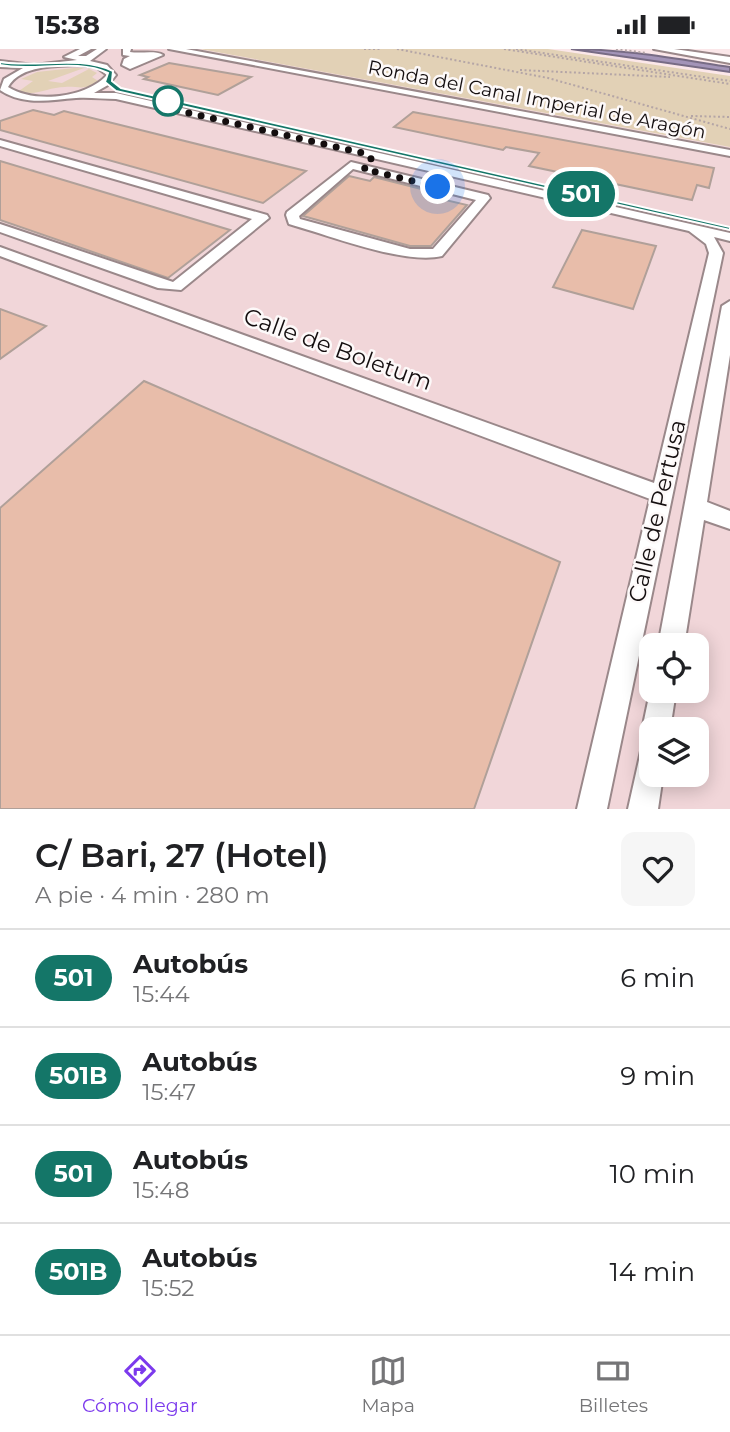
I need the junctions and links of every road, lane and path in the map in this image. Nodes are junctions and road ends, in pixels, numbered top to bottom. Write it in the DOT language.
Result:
graph roads {
  1 [pos="87,49"];
  2 [pos="102,49"];
  3 [pos="148,49"];
  4 [pos="173,49"];
  5 [pos="364,49"];
  6 [pos="381,49"];
  7 [pos="397,49"];
  8 [pos="504,49"];
  9 [pos="516,49"];
  10 [pos="658,49"];
  11 [pos="122,57"];
  12 [pos="730,60"];
  13 [pos="0,64"];
  14 [pos="50,65"];
  15 [pos="506,68"];
  16 [pos="0,70"];
  17 [pos="686,75"];
  18 [pos="682,77"];
  19 [pos="9,79"];
  20 [pos="716,79"];
  21 [pos="721,82"];
  22 [pos="730,84"];
  23 [pos="76,95"];
  24 [pos="4,98"];
  25 [pos="730,114"];
  26 [pos="688,116"];
  27 [pos="730,129"];
  28 [pos="0,143"];
  29 [pos="730,153"];
  30 [pos="367,154"];
  31 [pos="396,160"];
  32 [pos="362,174"];
  33 [pos="688,227"];
  34 [pos="730,227"];
  35 [pos="0,228"];
  36 [pos="730,237"];
  37 [pos="0,251"];
  38 [pos="730,306"];
  39 [pos="722,400"];
  40 [pos="660,494"];
  41 [pos="695,507"];
  42 [pos="730,520"];
  43 [pos="673,633"];
  44 [pos="647,787"];
  45 [pos="592,809"];
  46 [pos="643,809"];
  1 -- 2 [label="street"];
  3 -- 11 [label="street"];
  4 -- 29 [label="street, Ronda del Canal Imperial de Aragón"];
  5 -- 6 [label="path"];
  7 -- 15 [label="path"];
  8 -- 18 [label="path"];
  9 -- 17 [label="path"];
  10 -- 12 [label="street"];
  11 -- 14 [label="street"];
  11 -- 23 [label="street"];
  11 -- 34 [label="street"];
  13 -- 14 [label="street"];
  14 -- 19 [label="street"];
  15 -- 18 [label="path"];
  15 -- 26 [label="path"];
  16 -- 19 [label="street"];
  17 -- 18 [label="path"];
  17 -- 20 [label="path"];
  18 -- 21 [label="path"];
  19 -- 24 [label="street"];
  20 -- 21 [label="path"];
  20 -- 22 [label="path"];
  21 -- 22 [label="path"];
  23 -- 24 [label="street"];
  23 -- 30 [label="street"];
  25 -- 26 [label="path"];
  26 -- 27 [label="path"];
  28 -- 35 [label="street"];
  30 -- 31 [label="street"];
  30 -- 32 [label="street"];
  31 -- 32 [label="street"];
  31 -- 33 [label="street"];
  32 -- 32 [label="street"];
  33 -- 36 [label="street"];
  33 -- 40 [label="street, Calle de Pertusa"];
  37 -- 40 [label="street, Calle de Boletum"];
  38 -- 39 [label="street, Calle de Pertusa"];
  39 -- 41 [label="street, Calle de Pertusa"];
  40 -- 45 [label="street, Calle de Pertusa"];
  41 -- 42 [label="street"];
  41 -- 43 [label="street, Calle de Pertusa"];
  44 -- 46 [label="street"];
}
